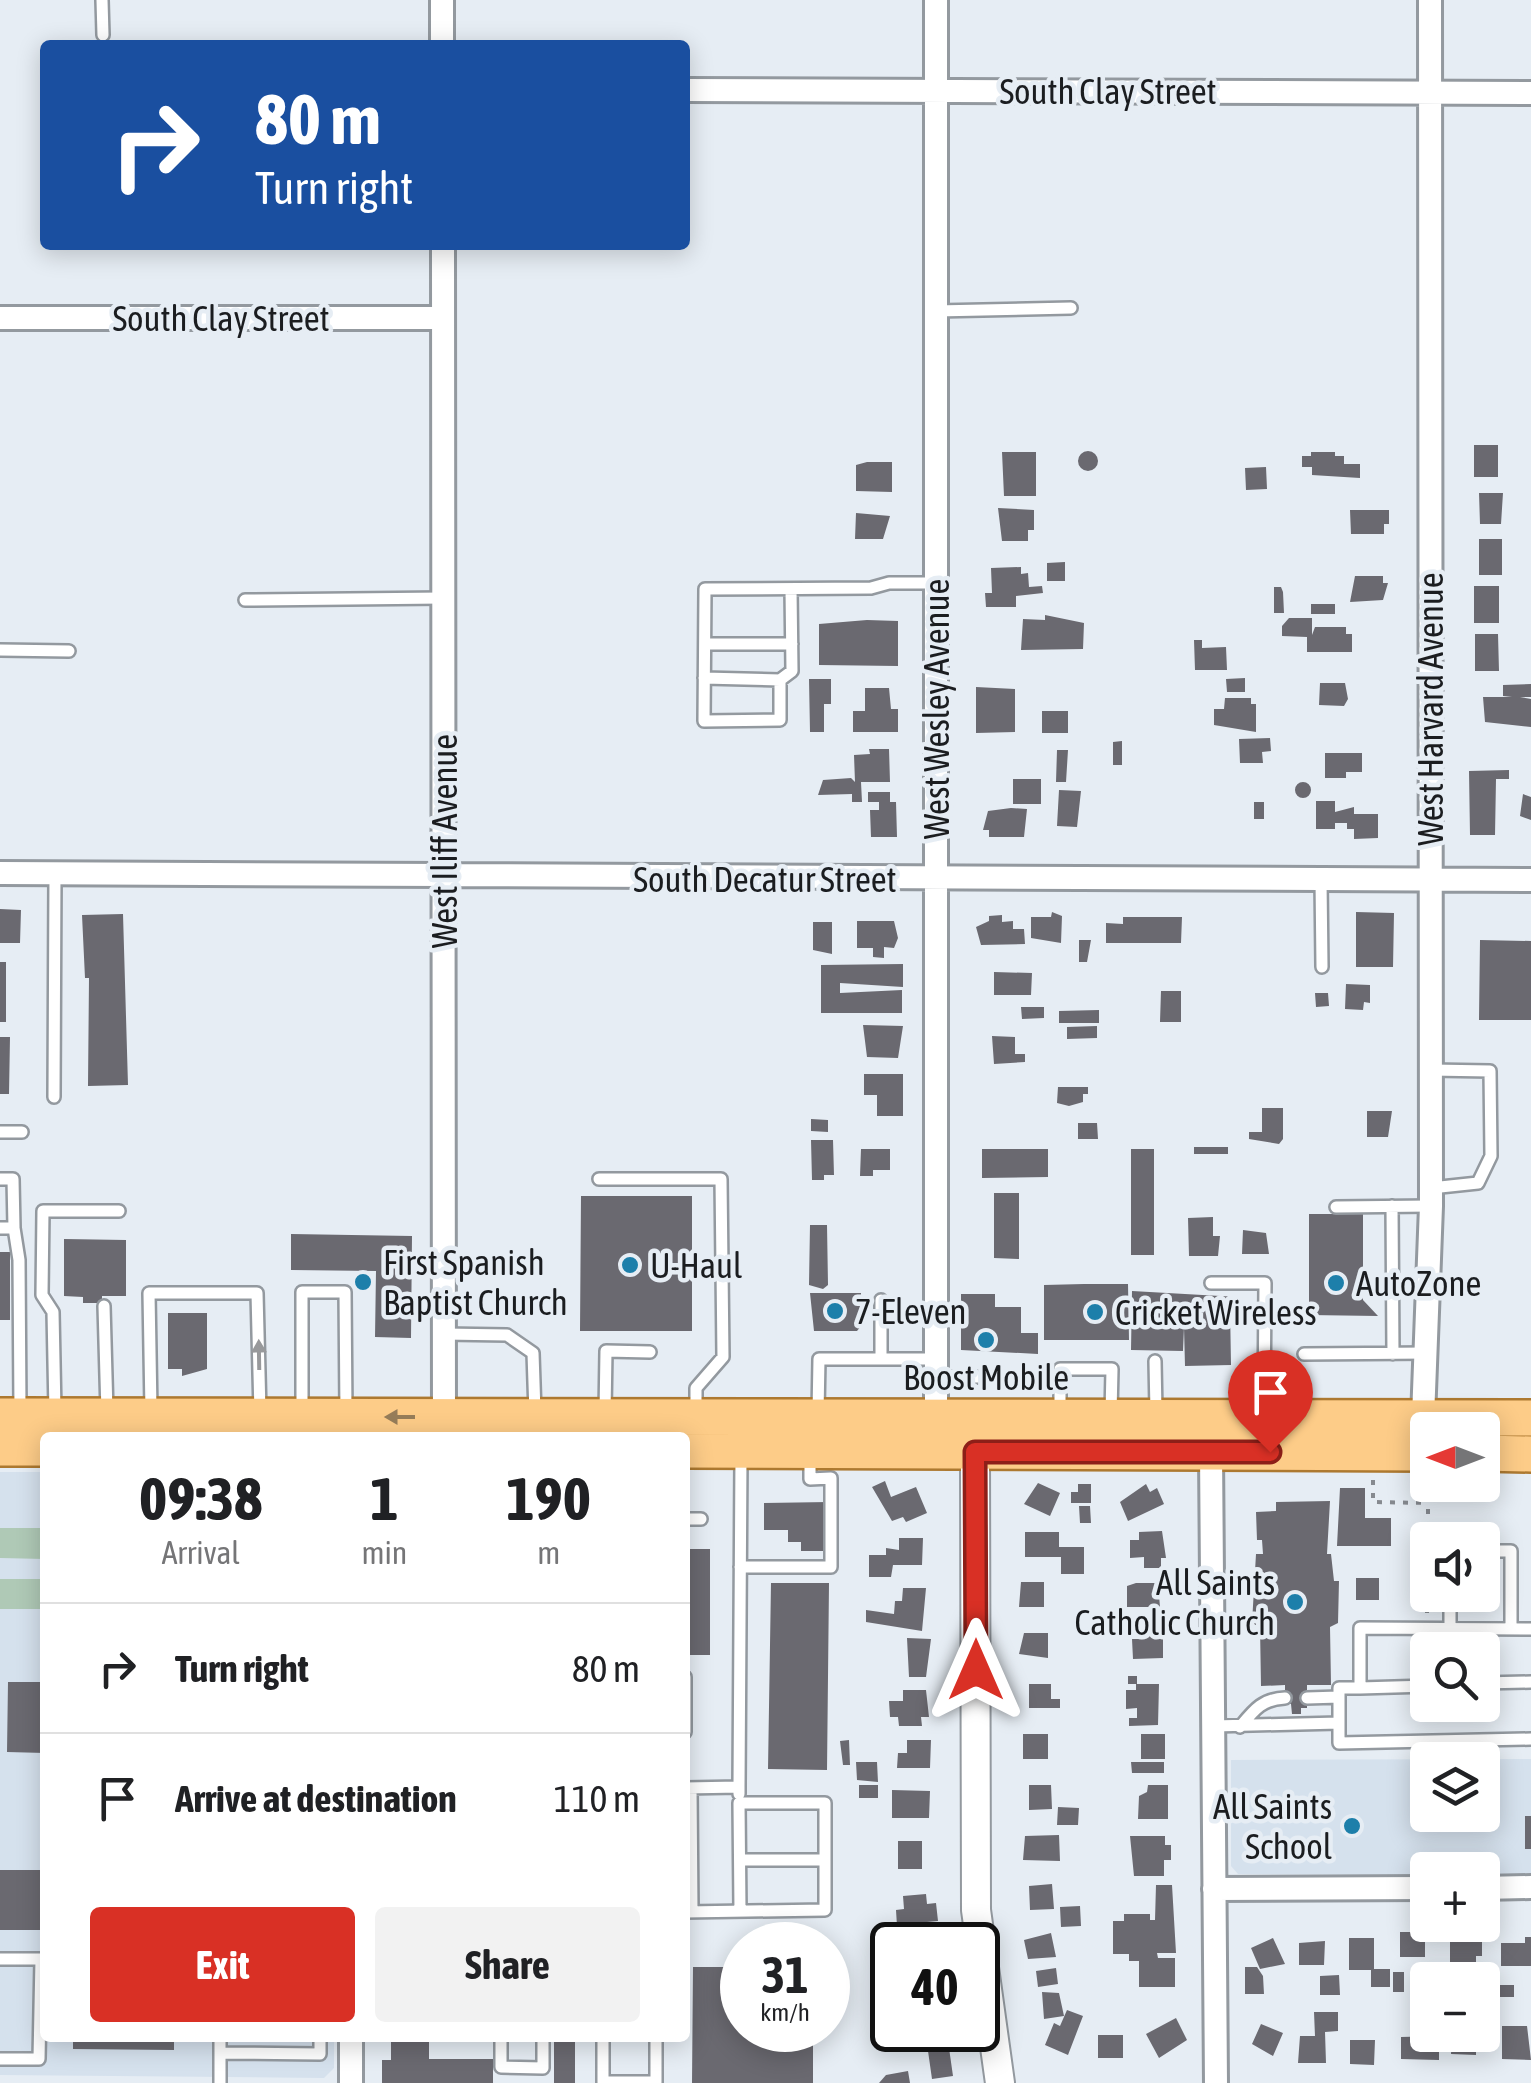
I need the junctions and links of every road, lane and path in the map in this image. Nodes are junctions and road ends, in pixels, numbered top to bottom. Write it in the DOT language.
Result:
graph roads {
  1 [pos="102,0"];
  2 [pos="442,0"];
  3 [pos="936,0"];
  4 [pos="1430,0"];
  5 [pos="103,35"];
  6 [pos="442,40"];
  7 [pos="690,90"];
  8 [pos="936,91"];
  9 [pos="1430,92"];
  10 [pos="1531,93"];
  11 [pos="443,250"];
  12 [pos="1070,308"];
  13 [pos="936,312"];
  14 [pos="0,318"];
  15 [pos="443,318"];
  16 [pos="936,583"];
  17 [pos="791,589"];
  18 [pos="443,598"];
  19 [pos="245,600"];
  20 [pos="705,644"];
  21 [pos="792,644"];
  22 [pos="0,650"];
  23 [pos="69,651"];
  24 [pos="704,678"];
  25 [pos="780,680"];
  26 [pos="0,873"];
  27 [pos="55,873"];
  28 [pos="444,876"];
  29 [pos="936,879"];
  30 [pos="1321,880"];
  31 [pos="1430,880"];
  32 [pos="1531,880"];
  33 [pos="1322,967"];
  34 [pos="1430,1070"];
  35 [pos="54,1097"];
  36 [pos="0,1132"];
  37 [pos="22,1132"];
  38 [pos="0,1179"];
  39 [pos="599,1179"];
  40 [pos="1430,1197"];
  41 [pos="1392,1206"];
  42 [pos="1336,1207"];
  43 [pos="119,1210"];
  44 [pos="7,1228"];
  45 [pos="1211,1282"];
  46 [pos="881,1300"];
  47 [pos="104,1306"];
  48 [pos="444,1334"];
  49 [pos="650,1352"];
  50 [pos="1428,1353"];
  51 [pos="1304,1354"];
  52 [pos="1393,1354"];
  53 [pos="881,1359"];
  54 [pos="1155,1361"];
  55 [pos="936,1368"];
  56 [pos="1034,1377"];
  57 [pos="1427,1412"];
  58 [pos="108,1416"];
  59 [pos="151,1416"];
  60 [pos="260,1417"];
  61 [pos="302,1417"];
  62 [pos="535,1417"];
  63 [pos="605,1417"];
  64 [pos="936,1418"];
  65 [pos="1060,1418"];
  66 [pos="1137,1418"];
  67 [pos="1264,1418"];
  68 [pos="1531,1418"];
  69 [pos="1500,1423"];
  70 [pos="30,1424"];
  71 [pos="352,1424"];
  72 [pos="445,1427"];
  73 [pos="681,1432"];
  74 [pos="691,1434"];
  75 [pos="814,1434"];
  76 [pos="1410,1434"];
  77 [pos="1410,1434"];
  78 [pos="0,1448"];
  79 [pos="741,1450"];
  80 [pos="975,1452"];
  81 [pos="1212,1452"];
  82 [pos="1500,1453"];
  83 [pos="1531,1454"];
  84 [pos="1373,1470"];
  85 [pos="1428,1503"];
  86 [pos="690,1518"];
  87 [pos="700,1518"];
  88 [pos="1428,1522"];
  89 [pos="1500,1551"];
  90 [pos="740,1567"];
  91 [pos="1427,1612"];
  92 [pos="1450,1612"];
  93 [pos="1427,1628"];
  94 [pos="1450,1628"];
  95 [pos="1511,1629"];
  96 [pos="1531,1629"];
  97 [pos="1531,1682"];
  98 [pos="1500,1683"];
  99 [pos="1410,1687"];
  100 [pos="1360,1688"];
  101 [pos="1339,1697"];
  102 [pos="1286,1698"];
  103 [pos="1307,1698"];
  104 [pos="1339,1724"];
  105 [pos="1214,1726"];
  106 [pos="1240,1727"];
  107 [pos="1531,1739"];
  108 [pos="739,1787"];
  109 [pos="690,1788"];
  110 [pos="739,1802"];
  111 [pos="740,1860"];
  112 [pos="825,1860"];
  113 [pos="1410,1888"];
  114 [pos="1500,1888"];
  115 [pos="1531,1888"];
  116 [pos="1214,1889"];
  117 [pos="690,1912"];
  118 [pos="740,1912"];
  119 [pos="0,1959"];
  120 [pos="40,1959"];
  121 [pos="40,2010"];
  122 [pos="220,2042"];
  123 [pos="320,2042"];
  124 [pos="351,2042"];
  125 [pos="501,2042"];
  126 [pos="543,2042"];
  127 [pos="604,2042"];
  128 [pos="656,2042"];
  129 [pos="220,2053"];
  130 [pos="0,2059"];
  131 [pos="220,2083"];
  132 [pos="350,2083"];
  133 [pos="1000,2083"];
  134 [pos="1216,2083"];
  1 -- 5 [label="lane"];
  2 -- 6 [label="street"];
  3 -- 8 [label="street, West Wesley Avenue"];
  4 -- 9 [label="street, West Harvard Avenue"];
  7 -- 8 [label="street, South Clay Street"];
  8 -- 9 [label="street, South Clay Street"];
  8 -- 13 [label="street, West Wesley Avenue"];
  9 -- 10 [label="street, South Clay Street"];
  9 -- 31 [label="street, West Harvard Avenue"];
  11 -- 15 [label="street, West Iliff Avenue"];
  12 -- 13 [label="lane"];
  13 -- 16 [label="street, West Wesley Avenue"];
  14 -- 15 [label="street, South Clay Street"];
  15 -- 18 [label="street, West Iliff Avenue"];
  16 -- 17 [label="lane"];
  16 -- 29 [label="street, West Wesley Avenue"];
  17 -- 20 [label="lane"];
  17 -- 21 [label="lane"];
  18 -- 19 [label="lane"];
  18 -- 28 [label="street, West Iliff Avenue"];
  20 -- 21 [label="lane"];
  20 -- 24 [label="lane"];
  21 -- 25 [label="lane"];
  22 -- 23 [label="lane"];
  24 -- 25 [label="lane"];
  24 -- 25 [label="lane"];
  26 -- 27 [label="street, South Decatur Street"];
  27 -- 28 [label="street, South Decatur Street"];
  27 -- 35 [label="lane"];
  28 -- 29 [label="street, South Decatur Street"];
  28 -- 48 [label="street, West Iliff Avenue"];
  29 -- 30 [label="street, South Decatur Street"];
  29 -- 55 [label="street, West Wesley Avenue"];
  30 -- 31 [label="street, South Decatur Street"];
  30 -- 33 [label="lane"];
  31 -- 32 [label="street, South Decatur Street"];
  31 -- 34 [label="street, West Harvard Avenue"];
  34 -- 40 [label="street, West Harvard Avenue"];
  34 -- 40 [label="lane"];
  36 -- 37 [label="lane"];
  38 -- 44 [label="lane"];
  39 -- 74 [label="lane"];
  40 -- 41 [label="lane"];
  40 -- 50 [label="street, West Harvard Avenue"];
  41 -- 42 [label="lane"];
  41 -- 52 [label="lane"];
  43 -- 70 [label="lane"];
  44 -- 70 [label="lane"];
  45 -- 67 [label="lane"];
  46 -- 53 [label="lane"];
  47 -- 58 [label="lane"];
  48 -- 62 [label="lane"];
  48 -- 72 [label="street, West Iliff Avenue"];
  49 -- 63 [label="lane"];
  50 -- 52 [label="lane"];
  50 -- 57 [label="street, West Harvard Avenue"];
  51 -- 52 [label="lane"];
  53 -- 55 [label="lane"];
  53 -- 75 [label="lane"];
  54 -- 66 [label="lane"];
  55 -- 56 [label="lane"];
  55 -- 64 [label="street, West Wesley Avenue"];
  58 -- 59 [label="main road"];
  58 -- 70 [label="main road"];
  59 -- 60 [label="main road"];
  60 -- 59 [label="lane, one-way"];
  60 -- 61 [label="main road"];
  61 -- 71 [label="main road"];
  61 -- 71 [label="lane"];
  62 -- 63 [label="main road"];
  62 -- 72 [label="main road"];
  63 -- 73 [label="main road"];
  64 -- 65 [label="main road"];
  64 -- 75 [label="main road"];
  64 -- 79 [label="main road"];
  65 -- 66 [label="main road"];
  65 -- 66 [label="lane"];
  66 -- 67 [label="main road"];
  66 -- 80 [label="main road"];
  67 -- 76 [label="main road"];
  68 -- 69 [label="main road"];
  70 -- 78 [label="main road"];
  72 -- 71 [label="main road, one-way"];
  74 -- 75 [label="main road"];
  74 -- 79 [label="main road"];
  75 -- 79 [label="main road"];
  75 -- 80 [label="main road"];
  75 -- 90 [label="lane"];
  77 -- 81 [label="main road"];
  79 -- 90 [label="lane"];
  80 -- 81 [label="main road"];
  80 -- 133 [label="street"];
  81 -- 105 [label="street"];
  82 -- 83 [label="main road"];
  84 -- 85 [label="path"];
  85 -- 88 [label="path"];
  86 -- 87 [label="lane"];
  89 -- 95 [label="lane"];
  90 -- 108 [label="lane"];
  91 -- 93 [label="path"];
  92 -- 94 [label="lane"];
  93 -- 94 [label="lane"];
  93 -- 100 [label="lane"];
  94 -- 95 [label="lane"];
  95 -- 96 [label="lane"];
  97 -- 98 [label="lane"];
  99 -- 100 [label="lane"];
  100 -- 101 [label="lane"];
  101 -- 103 [label="lane"];
  101 -- 104 [label="lane"];
  102 -- 106 [label="lane"];
  104 -- 106 [label="lane"];
  104 -- 107 [label="lane"];
  105 -- 106 [label="lane"];
  105 -- 116 [label="street"];
  108 -- 109 [label="lane"];
  108 -- 110 [label="lane"];
  110 -- 111 [label="lane"];
  110 -- 112 [label="lane"];
  111 -- 112 [label="lane"];
  111 -- 118 [label="lane"];
  112 -- 118 [label="lane"];
  113 -- 116 [label="street"];
  114 -- 115 [label="street"];
  116 -- 134 [label="street"];
  117 -- 118 [label="lane"];
  119 -- 120 [label="lane"];
  121 -- 130 [label="lane"];
  122 -- 129 [label="lane"];
  123 -- 129 [label="lane"];
  124 -- 132 [label="street"];
  125 -- 126 [label="lane"];
  127 -- 128 [label="lane"];
  129 -- 131 [label="lane"];
}
